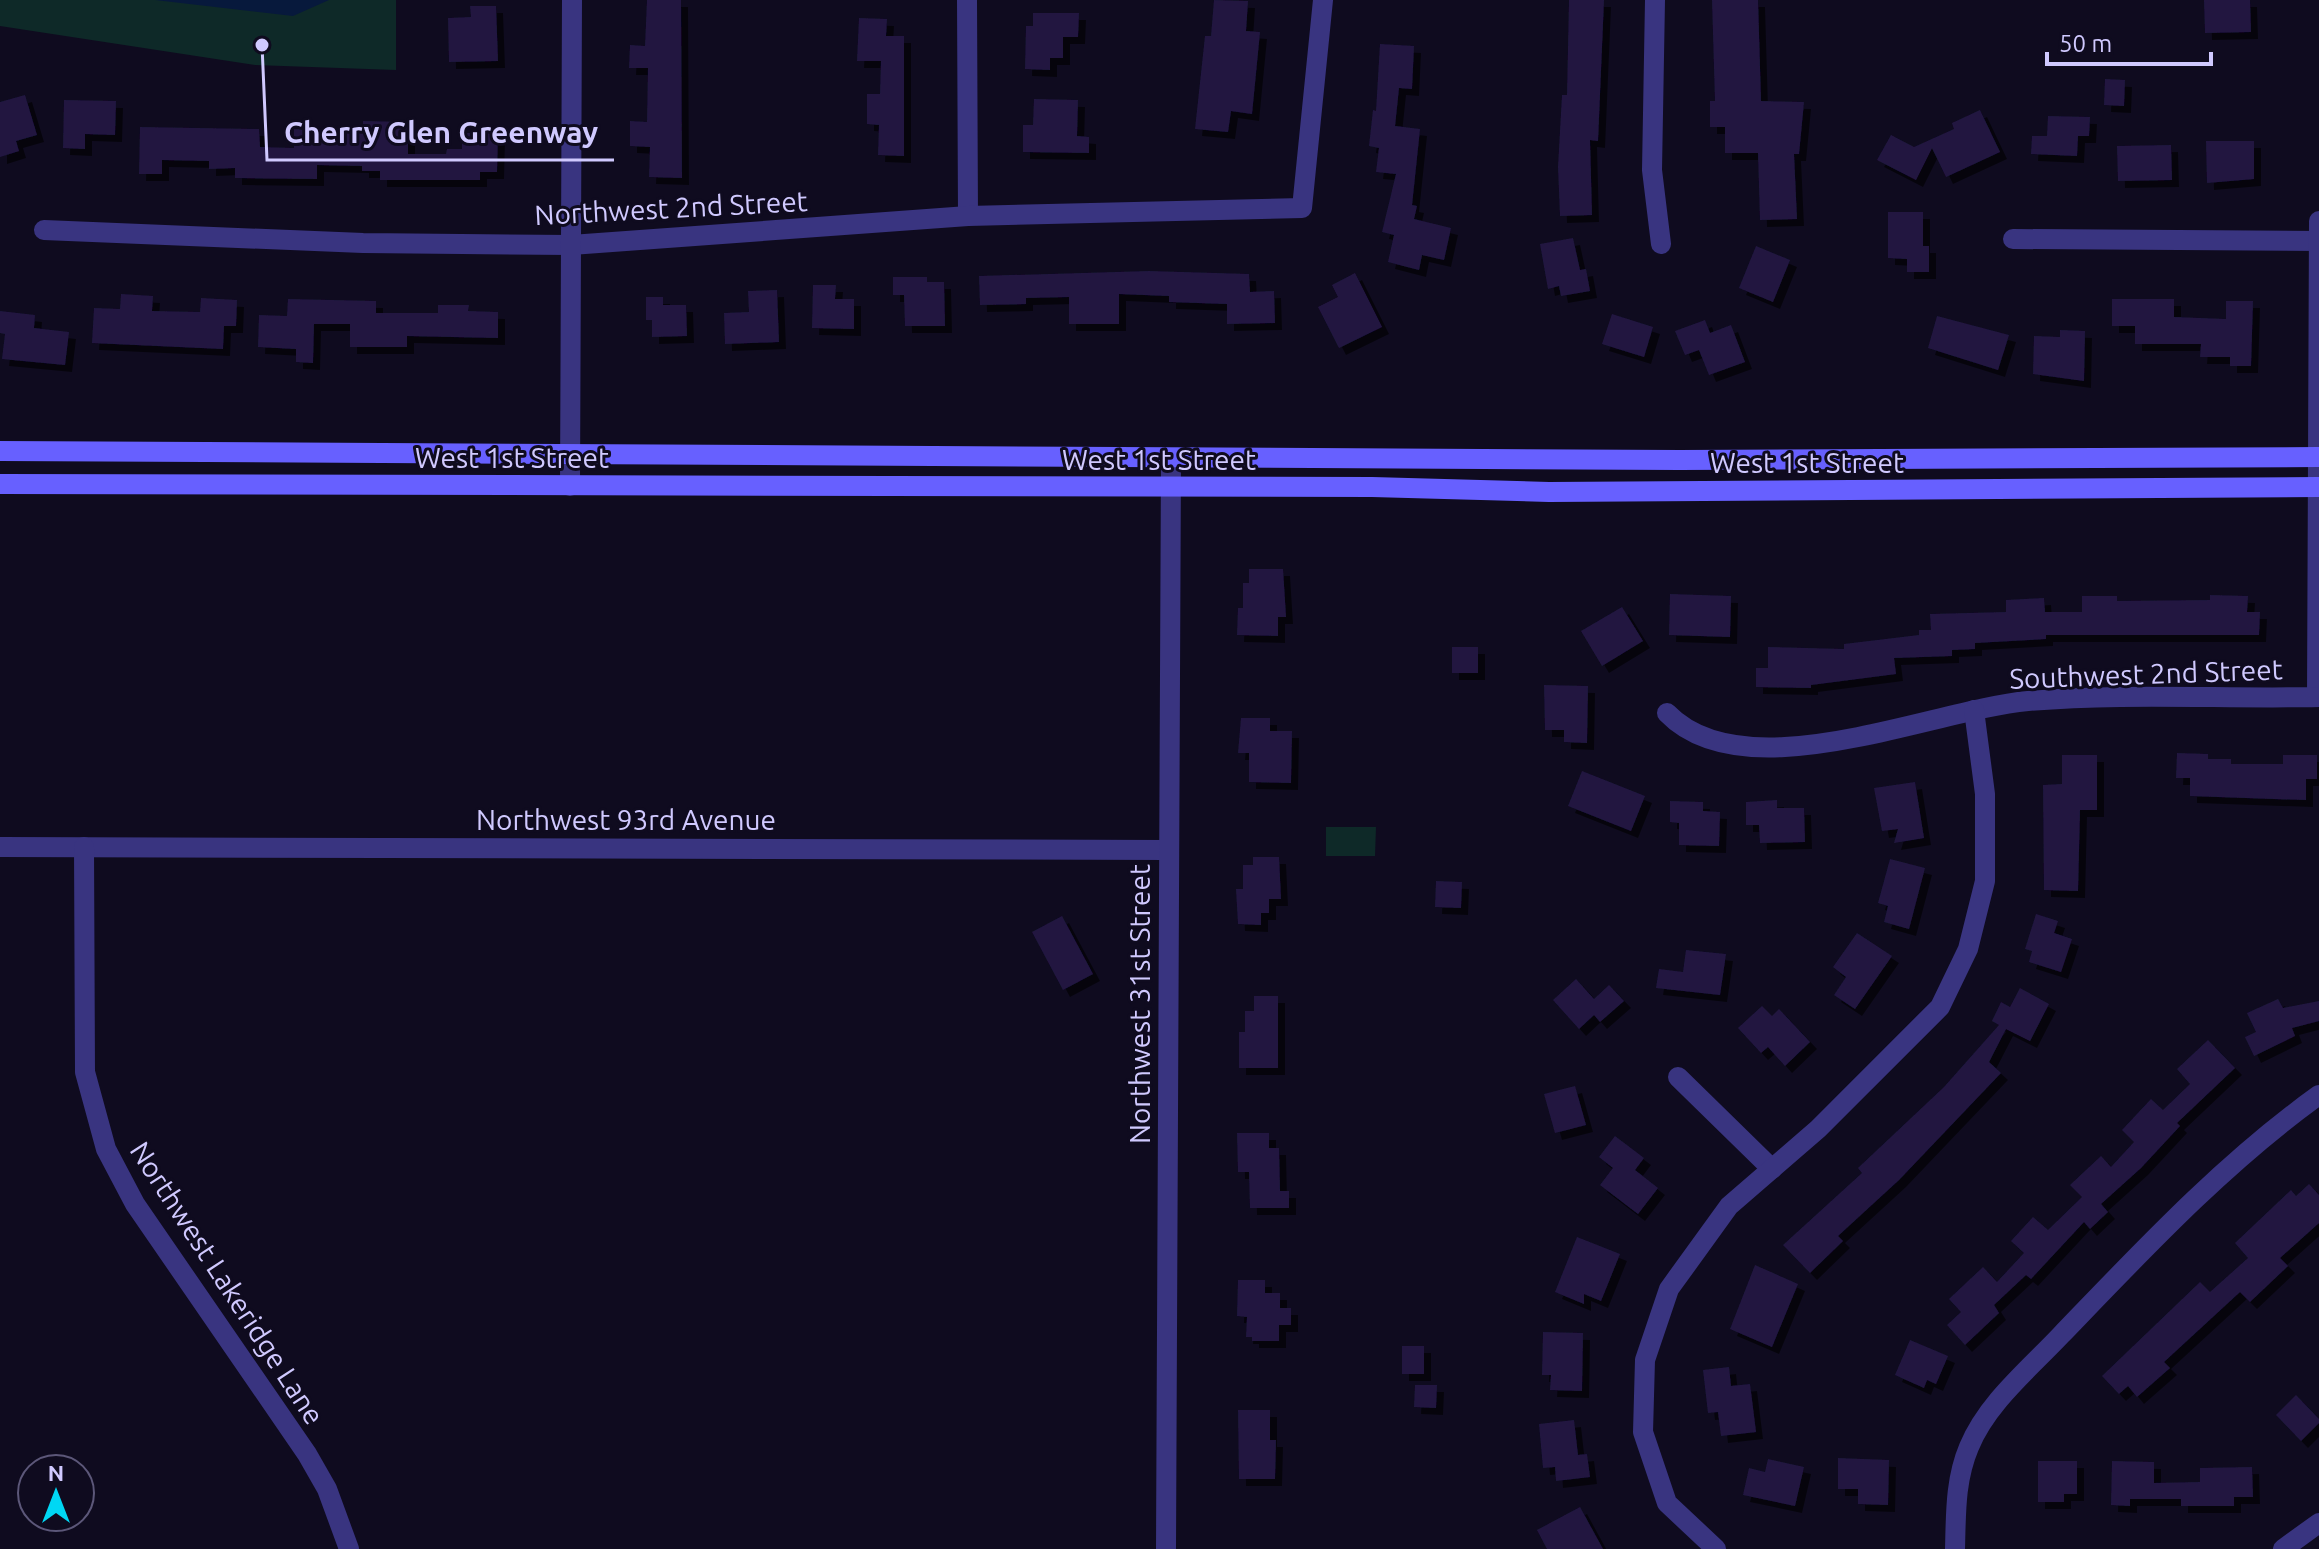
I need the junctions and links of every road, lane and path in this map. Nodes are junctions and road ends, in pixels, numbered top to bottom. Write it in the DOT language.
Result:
graph roads {
  1 [pos="572,0"];
  2 [pos="967,0"];
  3 [pos="1323,0"];
  4 [pos="1655,0"];
  5 [pos="968,216"];
  6 [pos="2319,221"];
  7 [pos="44,230"];
  8 [pos="2013,239"];
  9 [pos="2319,241"];
  10 [pos="1661,244"];
  11 [pos="571,245"];
  12 [pos="0,451"];
  13 [pos="569,457"];
  14 [pos="1171,458"];
  15 [pos="2318,471"];
  16 [pos="0,484"];
  17 [pos="570,486"];
  18 [pos="1171,489"];
  19 [pos="2318,697"];
  20 [pos="1974,710"];
  21 [pos="1667,713"];
  22 [pos="0,847"];
  23 [pos="84,847"];
  24 [pos="1168,850"];
  25 [pos="1678,1077"];
  26 [pos="2319,1095"];
  27 [pos="1772,1169"];
  28 [pos="2316,1526"];
  29 [pos="349,1549"];
  30 [pos="1166,1549"];
  31 [pos="1716,1549"];
  32 [pos="1955,1549"];
  33 [pos="2283,1549"];
  1 -- 11 [label="street"];
  2 -- 5 [label="street"];
  3 -- 5 [label="street, Northwest 2nd Street"];
  4 -- 10 [label="street"];
  5 -- 11 [label="street, Northwest 2nd Street"];
  6 -- 9 [label="street"];
  7 -- 11 [label="street, Northwest 2nd Street"];
  8 -- 9 [label="street"];
  9 -- 15 [label="street"];
  11 -- 13 [label="street"];
  12 -- 13 [label="main road, West 1st Street"];
  13 -- 14 [label="main road, West 1st Street"];
  13 -- 17 [label="street"];
  14 -- 15 [label="main road, West 1st Street"];
  14 -- 18 [label="street, Northwest 31st Street"];
  15 -- 18 [label="main road, West 1st Street"];
  15 -- 19 [label="street"];
  16 -- 17 [label="main road, West 1st Street"];
  17 -- 18 [label="main road, West 1st Street"];
  18 -- 24 [label="street, Northwest 31st Street"];
  19 -- 20 [label="street, Southwest 2nd Street"];
  20 -- 21 [label="street, Southwest 2nd Street"];
  20 -- 27 [label="street"];
  22 -- 23 [label="street, Northwest 93rd Avenue"];
  23 -- 24 [label="street, Northwest 93rd Avenue"];
  23 -- 29 [label="street, Northwest Lakeridge Lane"];
  24 -- 30 [label="street, Northwest 31st Street"];
  25 -- 27 [label="street"];
  26 -- 32 [label="street"];
  27 -- 31 [label="street"];
  28 -- 33 [label="street"];
}
